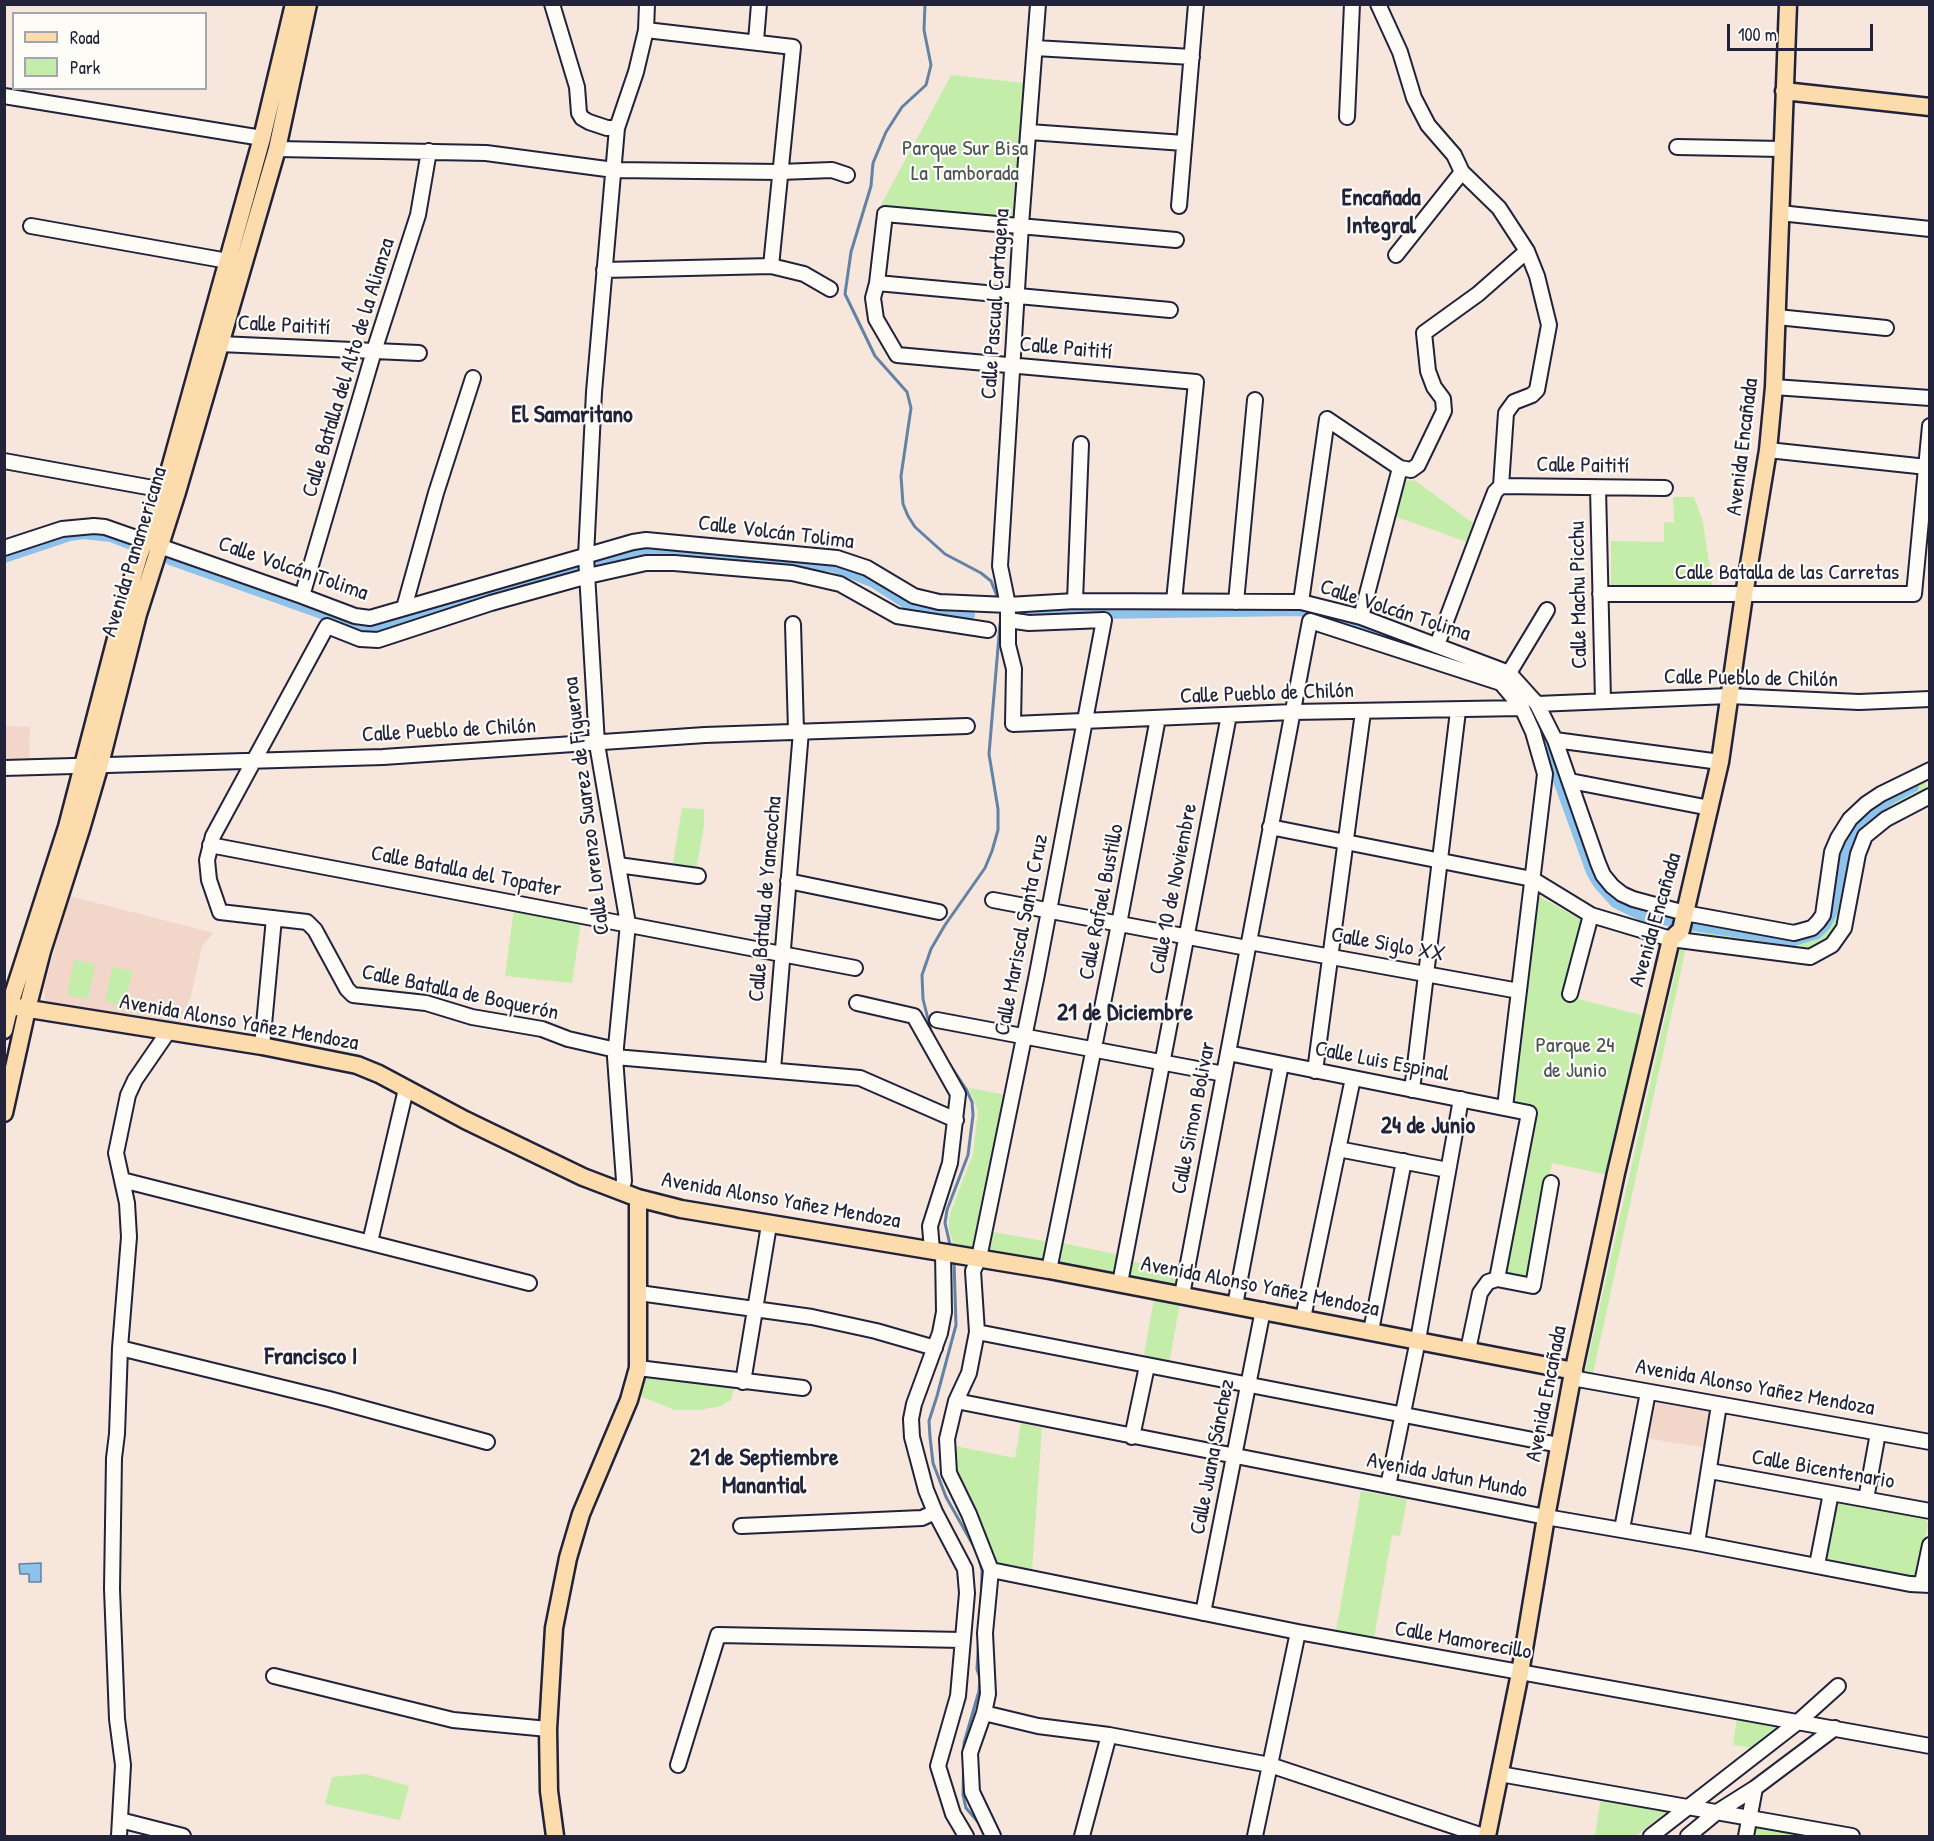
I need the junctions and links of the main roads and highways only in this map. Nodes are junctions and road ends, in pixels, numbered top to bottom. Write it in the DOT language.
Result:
graph roads {
  1 [pos="294,4"];
  2 [pos="308,4"];
  3 [pos="1788,4"];
  4 [pos="1784,91"];
  5 [pos="1929,106"];
  6 [pos="152,544"];
  7 [pos="92,764"];
  8 [pos="7,1006"];
  9 [pos="27,1009"];
  10 [pos="4,1030"];
  11 [pos="4,1113"];
  12 [pos="638,1198"];
  13 [pos="1573,1374"];
  14 [pos="555,1836"];
  15 [pos="1485,1836"];
  1 -- 6 [label="main road, Avenida Panamericana"];
  2 -- 6 [label="main road, Avenida Panamericana"];
  3 -- 4 [label="main road, Avenida Encañada"];
  4 -- 5 [label="main road"];
  4 -- 13 [label="main road, Avenida Encañada"];
  6 -- 7 [label="main road, Avenida Panamericana"];
  7 -- 8 [label="main road, Avenida Panamericana"];
  7 -- 9 [label="main road, Avenida Panamericana"];
  8 -- 9 [label="main road, Avenida Alonso Yañez Mendoza"];
  8 -- 10 [label="main road, Avenida Panamericana"];
  9 -- 11 [label="main road, Avenida Panamericana"];
  9 -- 12 [label="main road, Avenida Alonso Yañez Mendoza"];
  12 -- 13 [label="main road, Avenida Alonso Yañez Mendoza"];
  12 -- 14 [label="main road"];
  13 -- 15 [label="main road, Avenida Encañada"];
}
